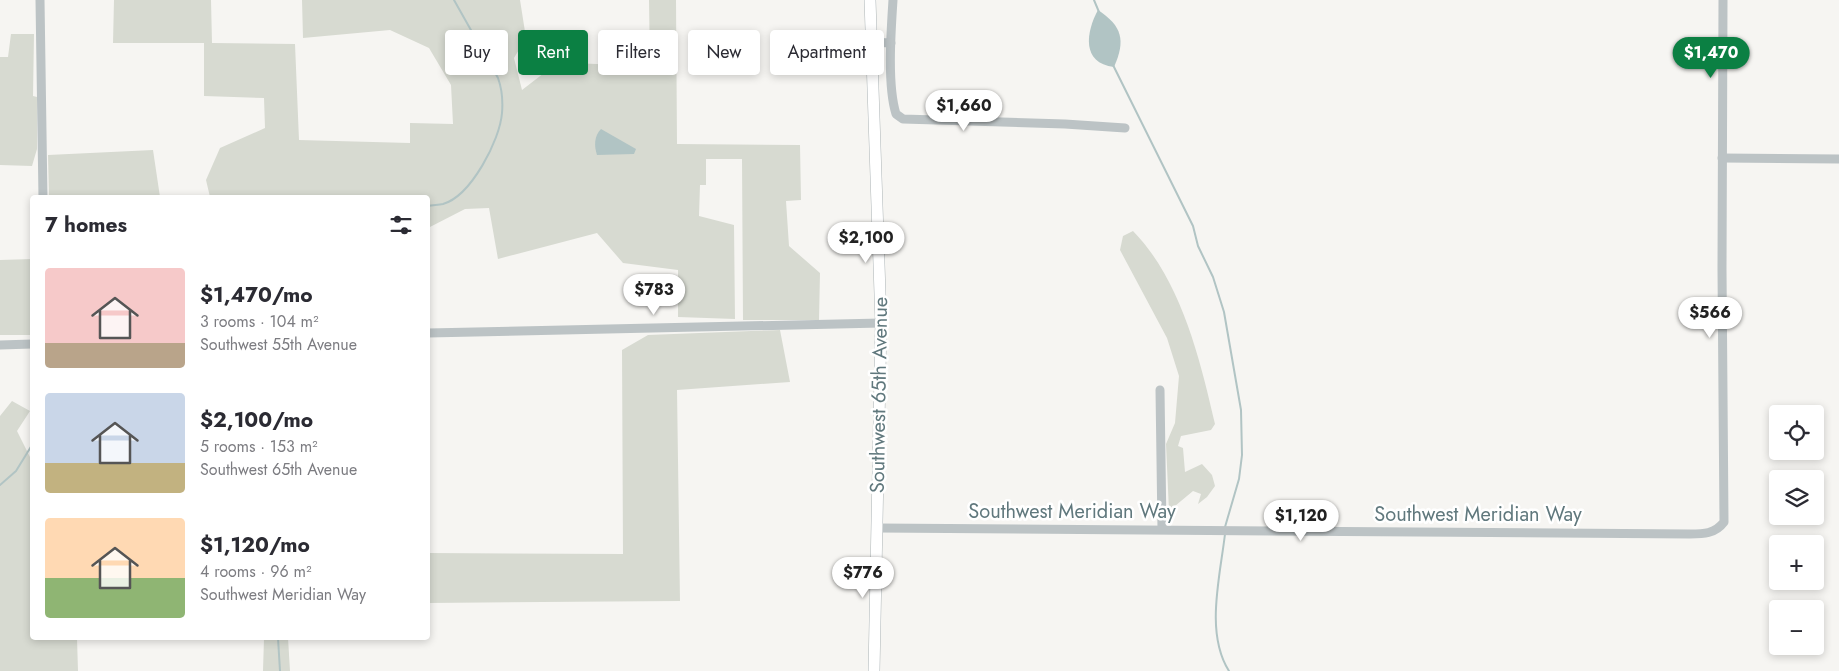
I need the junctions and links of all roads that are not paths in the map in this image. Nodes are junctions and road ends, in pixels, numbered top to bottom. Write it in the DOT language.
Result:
graph roads {
  1 [pos="40,0"];
  2 [pos="870,0"];
  3 [pos="893,0"];
  4 [pos="1723,0"];
  5 [pos="871,30"];
  6 [pos="884,43"];
  7 [pos="891,43"];
  8 [pos="872,75"];
  9 [pos="1125,128"];
  10 [pos="1722,158"];
  11 [pos="1839,159"];
  12 [pos="43,195"];
  13 [pos="882,323"];
  14 [pos="430,333"];
  15 [pos="30,344"];
  16 [pos="0,345"];
  17 [pos="1160,390"];
  18 [pos="878,528"];
  19 [pos="1162,529"];
  20 [pos="874,671"];
  1 -- 12 [label="street"];
  2 -- 5 [label="main road, Southwest 65th Avenue"];
  3 -- 7 [label="street"];
  4 -- 10 [label="street"];
  6 -- 7 [label="street"];
  7 -- 9 [label="street"];
  8 -- 13 [label="main road, Southwest 65th Avenue"];
  10 -- 11 [label="street"];
  10 -- 19 [label="street, Southwest Meridian Way"];
  13 -- 14 [label="street"];
  13 -- 18 [label="main road, Southwest 65th Avenue"];
  15 -- 16 [label="street"];
  17 -- 19 [label="street"];
  18 -- 19 [label="street, Southwest Meridian Way"];
  18 -- 20 [label="main road, Southwest 65th Avenue"];
}
